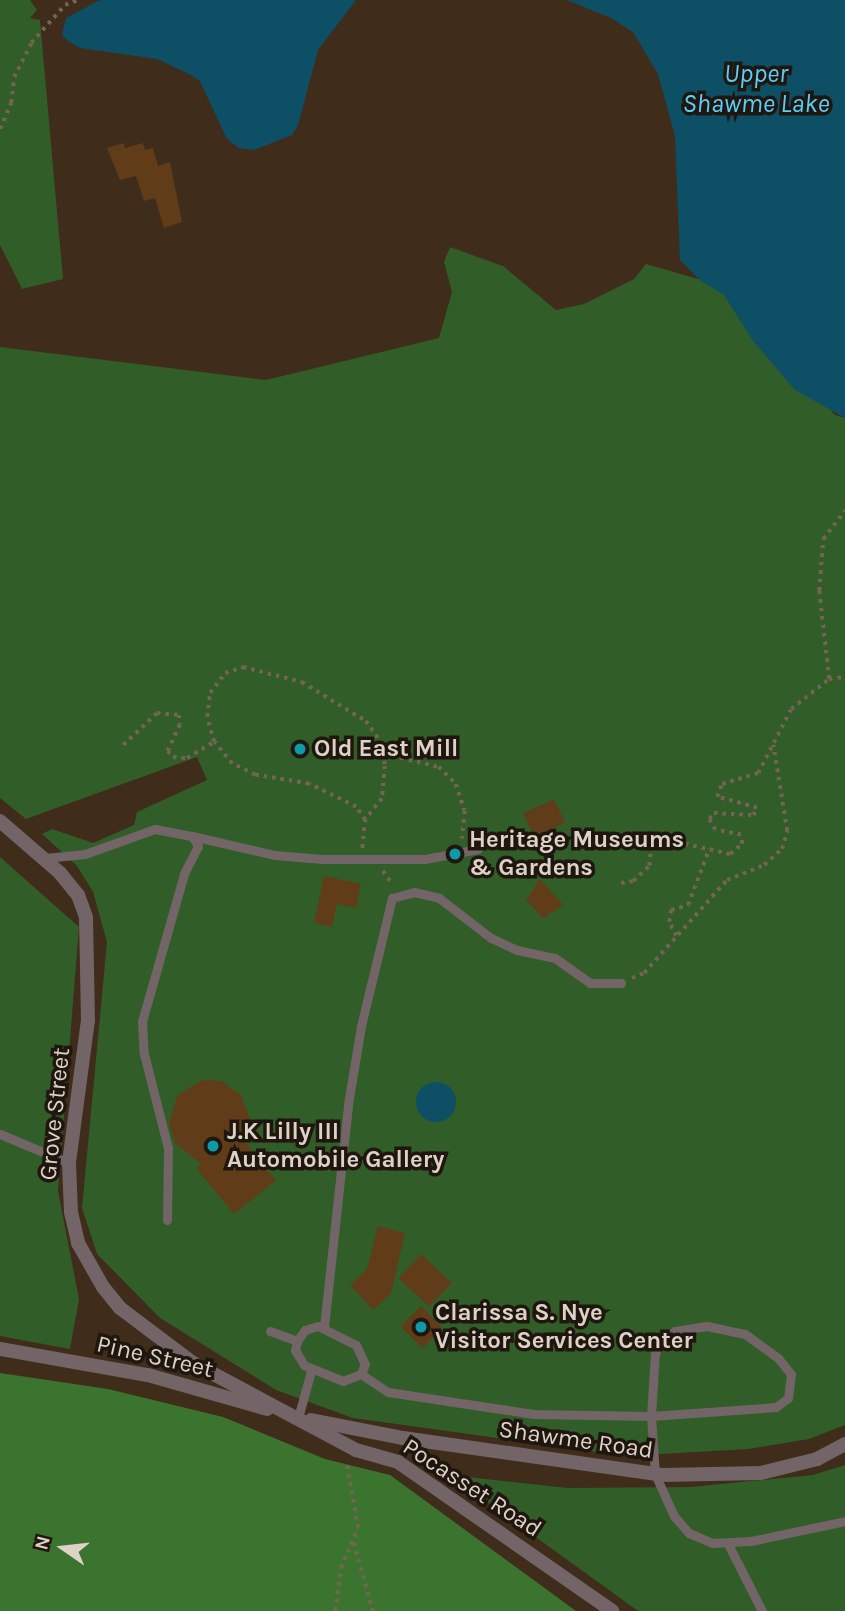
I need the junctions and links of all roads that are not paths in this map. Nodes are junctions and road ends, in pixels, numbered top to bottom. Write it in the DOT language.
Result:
graph roads {
  1 [pos="0,821"];
  2 [pos="192,836"];
  3 [pos="478,849"];
  4 [pos="45,858"];
  5 [pos="621,983"];
  6 [pos="0,1134"];
  7 [pos="69,1163"];
  8 [pos="167,1220"];
  9 [pos="324,1327"];
  10 [pos="270,1331"];
  11 [pos="297,1341"];
  12 [pos="0,1349"];
  13 [pos="311,1371"];
  14 [pos="361,1374"];
  15 [pos="651,1416"];
  16 [pos="298,1418"];
  17 [pos="845,1444"];
  18 [pos="655,1474"];
  19 [pos="844,1523"];
  20 [pos="728,1544"];
  21 [pos="612,1611"];
  22 [pos="762,1611"];
  1 -- 4 [label="street, Grove Street"];
  2 -- 3 [label="lane"];
  2 -- 4 [label="lane"];
  2 -- 8 [label="lane"];
  4 -- 7 [label="street, Grove Street"];
  5 -- 9 [label="lane"];
  6 -- 7 [label="lane"];
  7 -- 16 [label="street, Grove Street"];
  9 -- 11 [label="lane"];
  9 -- 14 [label="lane"];
  10 -- 11 [label="lane"];
  11 -- 13 [label="lane"];
  12 -- 16 [label="street, Pine Street"];
  13 -- 14 [label="lane"];
  13 -- 16 [label="lane"];
  14 -- 15 [label="lane"];
  15 -- 15 [label="lane"];
  15 -- 18 [label="lane"];
  16 -- 18 [label="street, Shawme Road"];
  16 -- 21 [label="street, Pocasset Road"];
  17 -- 18 [label="street, Shawme Road"];
  18 -- 20 [label="lane"];
  19 -- 20 [label="lane"];
  20 -- 22 [label="lane"];
}
